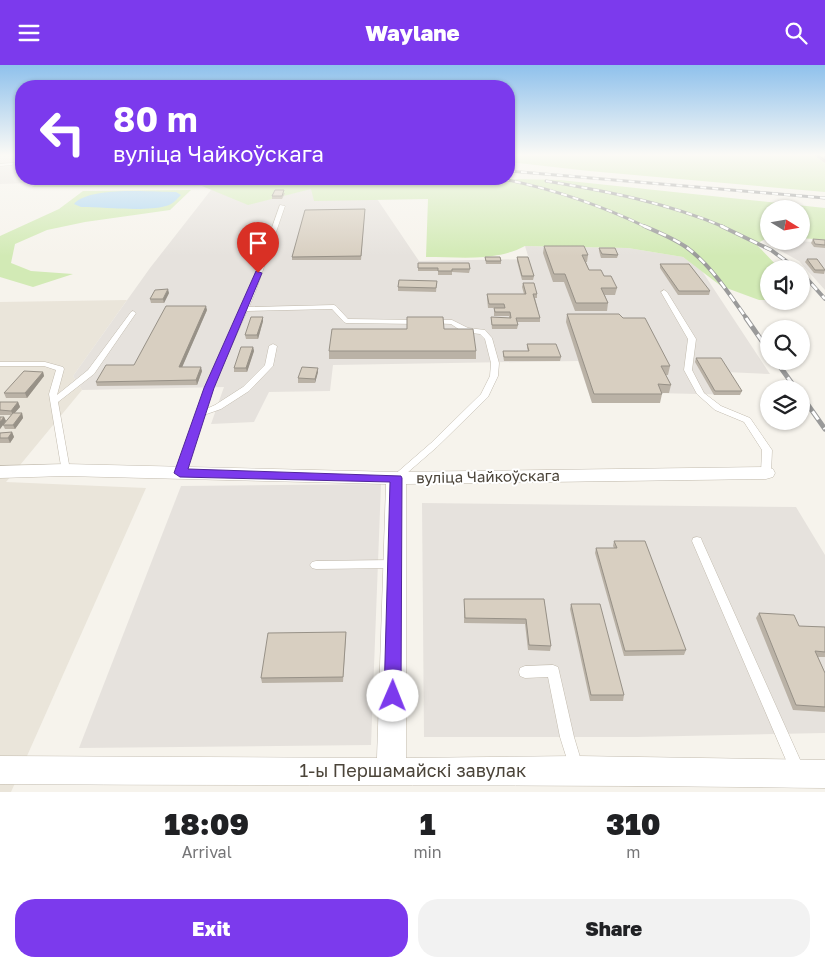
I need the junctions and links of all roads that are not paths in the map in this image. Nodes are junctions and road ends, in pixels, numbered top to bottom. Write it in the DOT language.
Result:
graph roads {
  1 [pos="282,207"];
  2 [pos="664,292"];
  3 [pos="244,309"];
  4 [pos="133,313"];
  5 [pos="273,346"];
  6 [pos="0,364"];
  7 [pos="54,402"];
  8 [pos="200,414"];
  9 [pos="66,470"];
  10 [pos="0,472"];
  11 [pos="180,473"];
  12 [pos="766,473"];
  13 [pos="396,478"];
  14 [pos="697,541"];
  15 [pos="396,564"];
  16 [pos="316,565"];
  17 [pos="525,672"];
  18 [pos="0,770"];
  19 [pos="577,770"];
  20 [pos="391,772"];
  21 [pos="812,774"];
  1 -- 3 [label="lane"];
  2 -- 12 [label="lane"];
  3 -- 8 [label="lane"];
  3 -- 13 [label="lane"];
  4 -- 7 [label="lane"];
  5 -- 8 [label="lane"];
  6 -- 7 [label="lane"];
  7 -- 9 [label="lane"];
  8 -- 11 [label="lane"];
  9 -- 10 [label="street, вуліца Чайкоўскага"];
  9 -- 11 [label="street, вуліца Чайкоўскага"];
  11 -- 13 [label="street, вуліца Чайкоўскага"];
  12 -- 13 [label="street, вуліца Чайкоўскага"];
  13 -- 15 [label="street"];
  14 -- 21 [label="lane"];
  15 -- 16 [label="lane"];
  15 -- 20 [label="street"];
  17 -- 19 [label="lane"];
  18 -- 20 [label="street, 1-ы Першамайскі завулак"];
  19 -- 20 [label="street, 1-ы Першамайскі завулак"];
  19 -- 21 [label="street, 1-ы Першамайскі завулак"];
}
